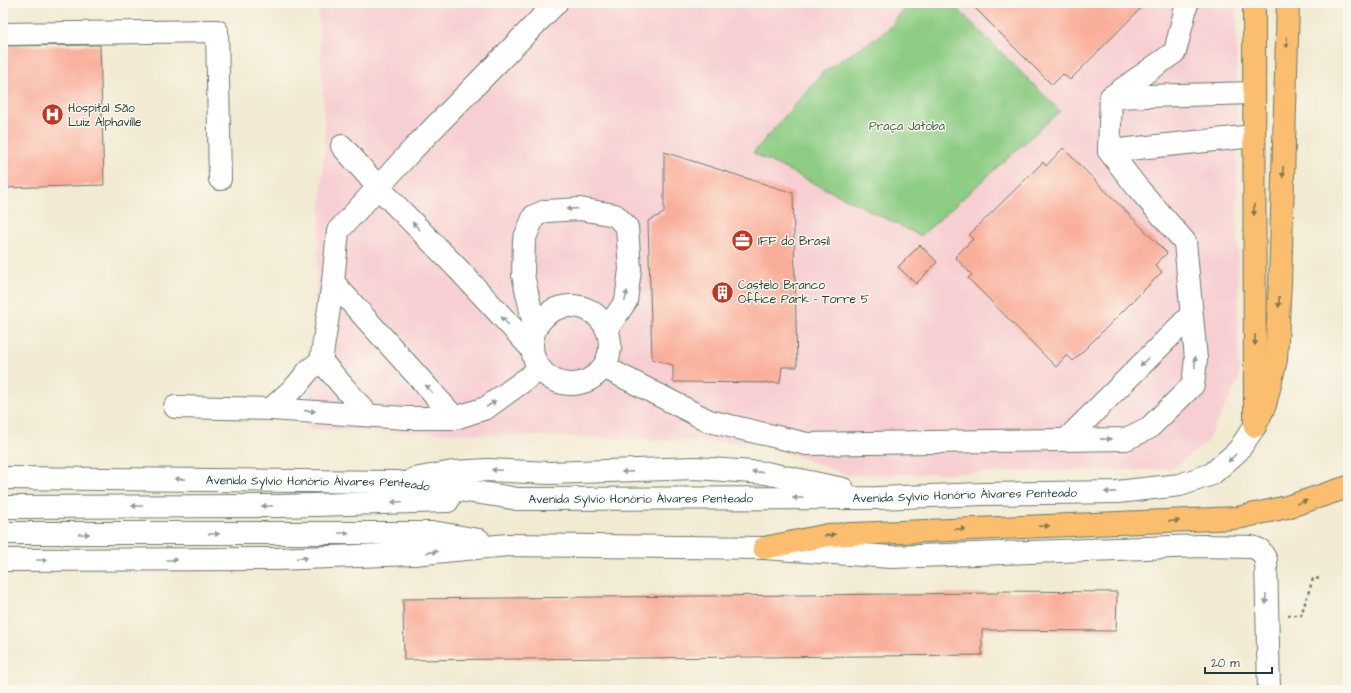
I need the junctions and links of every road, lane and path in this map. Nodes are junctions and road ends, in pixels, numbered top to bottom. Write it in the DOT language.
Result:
graph roads {
  1 [pos="556,3"];
  2 [pos="1187,3"];
  3 [pos="1254,3"];
  4 [pos="1288,3"];
  5 [pos="3,34"];
  6 [pos="1254,93"];
  7 [pos="1111,97"];
  8 [pos="1254,136"];
  9 [pos="342,146"];
  10 [pos="1109,151"];
  11 [pos="220,179"];
  12 [pos="378,187"];
  13 [pos="333,282"];
  14 [pos="1192,315"];
  15 [pos="606,329"];
  16 [pos="533,339"];
  17 [pos="321,361"];
  18 [pos="604,368"];
  19 [pos="540,369"];
  20 [pos="175,407"];
  21 [pos="271,409"];
  22 [pos="368,415"];
  23 [pos="455,418"];
  24 [pos="1255,426"];
  25 [pos="1067,439"];
  26 [pos="3,478"];
  27 [pos="398,482"];
  28 [pos="1348,487"];
  29 [pos="877,498"];
  30 [pos="517,499"];
  31 [pos="3,507"];
  32 [pos="3,533"];
  33 [pos="508,545"];
  34 [pos="764,548"];
  35 [pos="3,560"];
  36 [pos="1322,578"];
  37 [pos="1266,615"];
  38 [pos="1269,690"];
  1 -- 12 [label="street"];
  2 -- 7 [label="street"];
  3 -- 6 [label="main road"];
  4 -- 24 [label="main road, one-way"];
  5 -- 11 [label="street"];
  6 -- 7 [label="street"];
  6 -- 8 [label="main road"];
  7 -- 10 [label="street"];
  8 -- 10 [label="street"];
  8 -- 24 [label="main road, one-way"];
  9 -- 12 [label="street"];
  10 -- 14 [label="street"];
  12 -- 13 [label="street"];
  16 -- 12 [label="street, one-way"];
  13 -- 17 [label="street"];
  23 -- 13 [label="street, one-way"];
  14 -- 25 [label="street, one-way"];
  25 -- 14 [label="street, one-way"];
  15 -- 16 [label="street"];
  15 -- 16 [label="street, one-way"];
  15 -- 18 [label="street"];
  16 -- 19 [label="street"];
  17 -- 21 [label="street"];
  17 -- 22 [label="street"];
  18 -- 19 [label="street"];
  18 -- 25 [label="street"];
  23 -- 19 [label="street, one-way"];
  20 -- 21 [label="street"];
  21 -- 22 [label="street, one-way"];
  22 -- 23 [label="street"];
  24 -- 29 [label="street, Avenida Sylvio Honório Álvares Penteado, one-way"];
  27 -- 26 [label="street, Avenida Sylvio Honório Álvares Penteado, one-way"];
  29 -- 27 [label="street, one-way"];
  27 -- 30 [label="street, Avenida Sylvio Honório Álvares Penteado"];
  34 -- 28 [label="main road, one-way"];
  29 -- 30 [label="street, Avenida Sylvio Honório Álvares Penteado, one-way"];
  30 -- 31 [label="street, one-way"];
  32 -- 33 [label="street, one-way"];
  33 -- 34 [label="street"];
  35 -- 33 [label="street, one-way"];
  34 -- 37 [label="street, one-way"];
  36 -- 37 [label="path"];
  37 -- 38 [label="street"];
}
